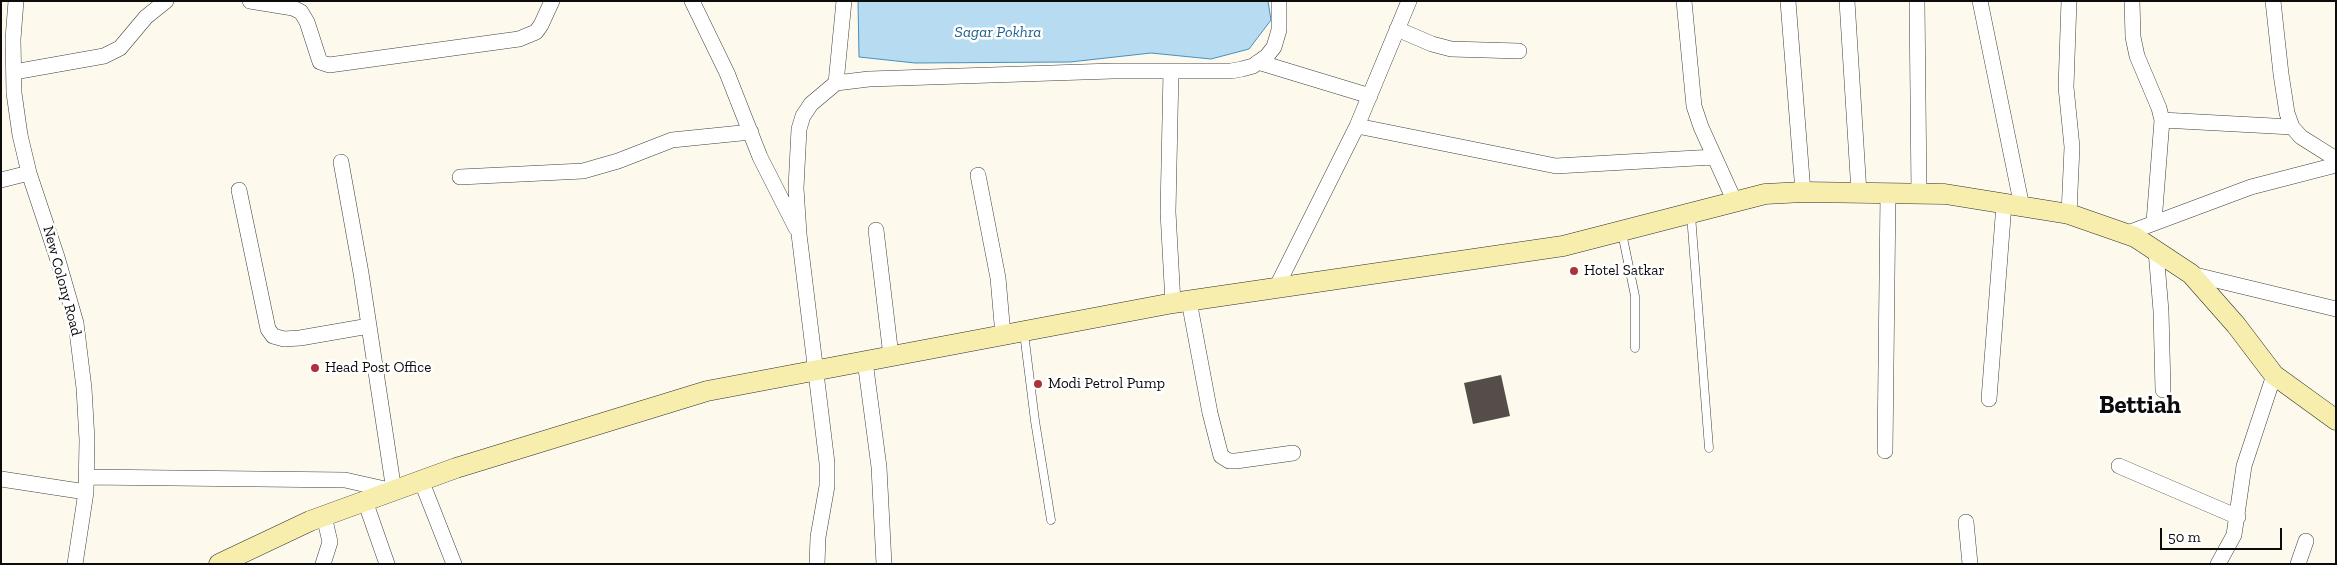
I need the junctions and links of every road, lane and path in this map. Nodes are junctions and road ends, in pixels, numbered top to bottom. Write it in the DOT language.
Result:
graph roads {
  1 [pos="16,1"];
  2 [pos="166,1"];
  3 [pos="250,1"];
  4 [pos="552,1"];
  5 [pos="692,1"];
  6 [pos="844,1"];
  7 [pos="1279,1"];
  8 [pos="1409,1"];
  9 [pos="1684,1"];
  10 [pos="1788,1"];
  11 [pos="1847,1"];
  12 [pos="1917,1"];
  13 [pos="1980,1"];
  14 [pos="2069,1"];
  15 [pos="2132,1"];
  16 [pos="2273,1"];
  17 [pos="1397,29"];
  18 [pos="1519,51"];
  19 [pos="1258,62"];
  20 [pos="1171,71"];
  21 [pos="14,72"];
  22 [pos="836,83"];
  23 [pos="8,92"];
  24 [pos="1370,96"];
  25 [pos="2162,120"];
  26 [pos="1357,126"];
  27 [pos="2292,127"];
  28 [pos="751,132"];
  29 [pos="1714,156"];
  30 [pos="2336,159"];
  31 [pos="341,162"];
  32 [pos="2336,165"];
  33 [pos="29,173"];
  34 [pos="978,175"];
  35 [pos="460,177"];
  36 [pos="1,180"];
  37 [pos="238,190"];
  38 [pos="1803,192"];
  39 [pos="1859,192"];
  40 [pos="1888,193"];
  41 [pos="1918,194"];
  42 [pos="1735,202"];
  43 [pos="2013,205"];
  44 [pos="1691,213"];
  45 [pos="2069,214"];
  46 [pos="2154,222"];
  47 [pos="876,230"];
  48 [pos="1622,231"];
  49 [pos="799,234"];
  50 [pos="2125,234"];
  51 [pos="2156,251"];
  52 [pos="2191,274"];
  53 [pos="1276,288"];
  54 [pos="1181,302"];
  55 [pos="2336,309"];
  56 [pos="369,326"];
  57 [pos="1024,331"];
  58 [pos="1003,335"];
  59 [pos="1634,348"];
  60 [pos="891,356"];
  61 [pos="865,361"];
  62 [pos="816,370"];
  63 [pos="2274,375"];
  64 [pos="2163,390"];
  65 [pos="1989,399"];
  66 [pos="2336,420"];
  67 [pos="1709,448"];
  68 [pos="1885,451"];
  69 [pos="1293,454"];
  70 [pos="2119,466"];
  71 [pos="1,479"];
  72 [pos="421,480"];
  73 [pos="86,484"];
  74 [pos="394,490"];
  75 [pos="365,501"];
  76 [pos="324,516"];
  77 [pos="2238,517"];
  78 [pos="1052,520"];
  79 [pos="1966,522"];
  80 [pos="2306,542"];
  81 [pos="75,564"];
  82 [pos="220,564"];
  83 [pos="323,564"];
  84 [pos="387,564"];
  85 [pos="454,564"];
  86 [pos="817,564"];
  87 [pos="884,564"];
  88 [pos="1970,564"];
  89 [pos="2218,564"];
  90 [pos="2298,564"];
  1 -- 21 [label="street, New Colony Road"];
  2 -- 21 [label="street"];
  3 -- 4 [label="street"];
  5 -- 28 [label="street"];
  6 -- 22 [label="street"];
  7 -- 19 [label="street"];
  8 -- 17 [label="street"];
  9 -- 29 [label="street"];
  10 -- 38 [label="street"];
  11 -- 39 [label="street"];
  12 -- 41 [label="street"];
  13 -- 43 [label="street"];
  14 -- 45 [label="street"];
  15 -- 25 [label="street"];
  16 -- 27 [label="street"];
  17 -- 18 [label="street"];
  17 -- 24 [label="street"];
  19 -- 20 [label="street"];
  19 -- 24 [label="street"];
  20 -- 22 [label="street"];
  20 -- 54 [label="street"];
  21 -- 23 [label="street, New Colony Road"];
  22 -- 49 [label="street"];
  23 -- 33 [label="street, New Colony Road"];
  24 -- 26 [label="street"];
  25 -- 27 [label="street"];
  25 -- 46 [label="street"];
  26 -- 29 [label="street"];
  26 -- 53 [label="street"];
  27 -- 30 [label="street"];
  28 -- 35 [label="street"];
  28 -- 49 [label="street"];
  29 -- 42 [label="street"];
  31 -- 56 [label="street"];
  32 -- 46 [label="street"];
  33 -- 36 [label="street"];
  33 -- 73 [label="street, New Colony Road"];
  34 -- 58 [label="street"];
  37 -- 56 [label="street"];
  38 -- 39 [label="street"];
  38 -- 42 [label="street"];
  39 -- 40 [label="street"];
  40 -- 41 [label="street"];
  40 -- 68 [label="street"];
  41 -- 43 [label="street"];
  42 -- 44 [label="street"];
  43 -- 45 [label="street"];
  43 -- 65 [label="street"];
  44 -- 48 [label="street"];
  44 -- 67 [label="lane"];
  45 -- 50 [label="street"];
  46 -- 50 [label="street"];
  47 -- 60 [label="street"];
  48 -- 53 [label="street"];
  48 -- 59 [label="lane"];
  49 -- 62 [label="street"];
  50 -- 51 [label="street"];
  51 -- 52 [label="street"];
  51 -- 64 [label="street"];
  52 -- 55 [label="street"];
  52 -- 63 [label="street"];
  53 -- 54 [label="street"];
  54 -- 57 [label="street"];
  54 -- 69 [label="street"];
  56 -- 74 [label="street"];
  57 -- 58 [label="street"];
  57 -- 78 [label="lane"];
  58 -- 60 [label="street"];
  60 -- 61 [label="street"];
  61 -- 62 [label="street"];
  61 -- 87 [label="street"];
  62 -- 72 [label="street"];
  62 -- 86 [label="street"];
  63 -- 66 [label="street"];
  63 -- 77 [label="street"];
  70 -- 77 [label="street"];
  71 -- 73 [label="street"];
  72 -- 74 [label="street"];
  72 -- 85 [label="street"];
  73 -- 74 [label="street"];
  73 -- 81 [label="street, New Colony Road"];
  74 -- 75 [label="street"];
  75 -- 76 [label="street"];
  75 -- 84 [label="street"];
  76 -- 82 [label="street"];
  76 -- 83 [label="street"];
  77 -- 89 [label="street"];
  79 -- 88 [label="street"];
  80 -- 90 [label="street"];
}
